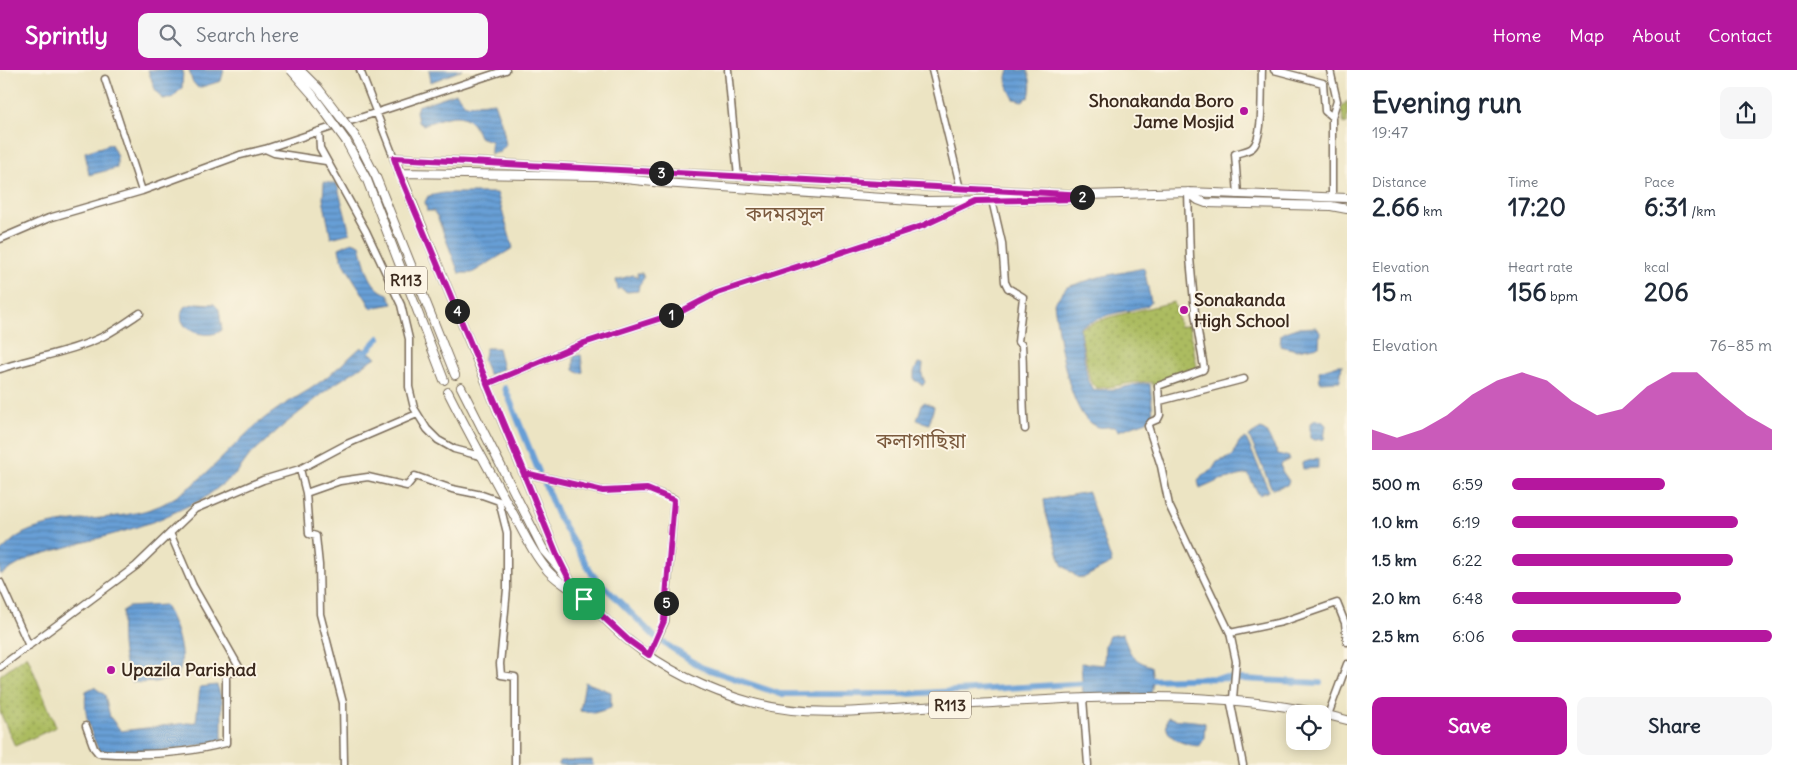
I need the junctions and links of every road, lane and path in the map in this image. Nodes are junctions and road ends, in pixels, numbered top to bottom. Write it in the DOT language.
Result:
graph roads {
  1 [pos="291,70"];
  2 [pos="300,70"];
  3 [pos="360,70"];
  4 [pos="506,70"];
  5 [pos="728,70"];
  6 [pos="932,70"];
  7 [pos="1262,70"];
  8 [pos="1274,70"];
  9 [pos="1330,70"];
  10 [pos="105,79"];
  11 [pos="377,111"];
  12 [pos="1332,117"];
  13 [pos="319,131"];
  14 [pos="266,149"];
  15 [pos="394,158"];
  16 [pos="326,161"];
  17 [pos="399,173"];
  18 [pos="738,177"];
  19 [pos="961,189"];
  20 [pos="983,190"];
  21 [pos="142,191"];
  22 [pos="1188,192"];
  23 [pos="1087,195"];
  24 [pos="1238,195"];
  25 [pos="1332,197"];
  26 [pos="1347,198"];
  27 [pos="992,200"];
  28 [pos="979,201"];
  29 [pos="1347,209"];
  30 [pos="1,237"];
  31 [pos="140,313"];
  32 [pos="0,369"];
  33 [pos="455,375"];
  34 [pos="1244,378"];
  35 [pos="444,380"];
  36 [pos="487,384"];
  37 [pos="461,386"];
  38 [pos="448,392"];
  39 [pos="1160,401"];
  40 [pos="417,414"];
  41 [pos="1025,429"];
  42 [pos="480,456"];
  43 [pos="300,469"];
  44 [pos="525,473"];
  45 [pos="306,493"];
  46 [pos="170,533"];
  47 [pos="570,581"];
  48 [pos="0,582"];
  49 [pos="584,599"];
  50 [pos="1230,633"];
  51 [pos="1347,642"];
  52 [pos="28,646"];
  53 [pos="649,655"];
  54 [pos="1347,664"];
  55 [pos="0,667"];
  56 [pos="1083,698"];
  57 [pos="1232,698"];
  58 [pos="1331,707"];
  59 [pos="1286,708"];
  60 [pos="1331,716"];
  61 [pos="1347,720"];
  62 [pos="86,726"];
  63 [pos="344,765"];
  64 [pos="515,765"];
  65 [pos="1088,765"];
  66 [pos="1243,765"];
  1 -- 35 [label="main road, R113, bridge"];
  2 -- 33 [label="main road, R113, bridge"];
  3 -- 11 [label="street"];
  4 -- 11 [label="street"];
  5 -- 18 [label="street"];
  6 -- 19 [label="street"];
  7 -- 24 [label="street"];
  8 -- 12 [label="street"];
  9 -- 12 [label="street"];
  10 -- 21 [label="street"];
  11 -- 13 [label="street"];
  11 -- 15 [label="street"];
  12 -- 25 [label="street"];
  13 -- 14 [label="street"];
  13 -- 16 [label="street"];
  14 -- 16 [label="street"];
  14 -- 21 [label="street"];
  15 -- 17 [label="main road"];
  15 -- 18 [label="main road"];
  16 -- 40 [label="street"];
  17 -- 28 [label="main road"];
  17 -- 36 [label="main road"];
  18 -- 19 [label="main road"];
  19 -- 20 [label="main road"];
  20 -- 23 [label="main road"];
  20 -- 28 [label="main road"];
  21 -- 30 [label="street"];
  22 -- 23 [label="main road"];
  22 -- 24 [label="main road"];
  22 -- 29 [label="main road"];
  22 -- 39 [label="street"];
  23 -- 27 [label="main road"];
  24 -- 25 [label="main road"];
  25 -- 26 [label="main road"];
  27 -- 28 [label="main road"];
  27 -- 41 [label="street"];
  28 -- 36 [label="street"];
  31 -- 32 [label="street"];
  34 -- 39 [label="street"];
  36 -- 44 [label="main road"];
  37 -- 47 [label="main road, R113"];
  38 -- 42 [label="main road, R113"];
  39 -- 50 [label="street"];
  40 -- 42 [label="street"];
  40 -- 43 [label="street"];
  42 -- 49 [label="main road, R113"];
  43 -- 45 [label="street"];
  43 -- 46 [label="street"];
  44 -- 47 [label="main road"];
  44 -- 53 [label="street"];
  45 -- 63 [label="street"];
  45 -- 64 [label="street"];
  46 -- 52 [label="street"];
  46 -- 62 [label="street"];
  47 -- 49 [label="main road, R113"];
  48 -- 52 [label="street"];
  49 -- 53 [label="main road, R113"];
  50 -- 51 [label="street"];
  50 -- 57 [label="street"];
  52 -- 55 [label="street"];
  53 -- 56 [label="main road, R113"];
  54 -- 58 [label="street"];
  56 -- 57 [label="main road, R113"];
  56 -- 65 [label="street"];
  57 -- 59 [label="main road, R113"];
  57 -- 66 [label="street"];
  60 -- 61 [label="main road, R113"];
}
